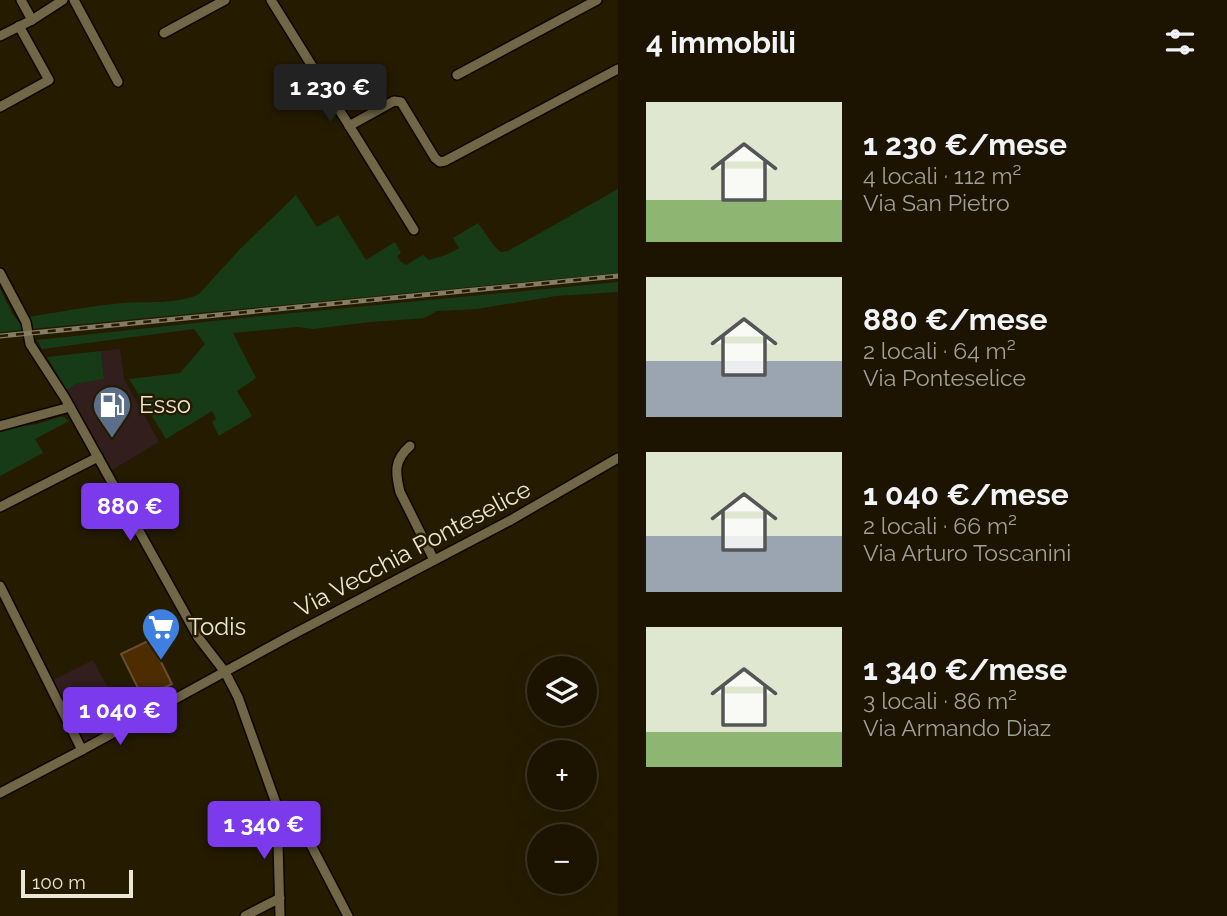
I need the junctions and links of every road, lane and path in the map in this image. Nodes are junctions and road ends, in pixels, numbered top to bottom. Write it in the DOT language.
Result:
graph roads {
  1 [pos="21,0"];
  2 [pos="63,0"];
  3 [pos="74,0"];
  4 [pos="225,0"];
  5 [pos="271,0"];
  6 [pos="597,0"];
  7 [pos="32,20"];
  8 [pos="19,26"];
  9 [pos="164,33"];
  10 [pos="0,36"];
  11 [pos="618,69"];
  12 [pos="457,75"];
  13 [pos="118,82"];
  14 [pos="0,107"];
  15 [pos="349,126"];
  16 [pos="414,230"];
  17 [pos="0,273"];
  18 [pos="70,407"];
  19 [pos="0,426"];
  20 [pos="410,446"];
  21 [pos="98,457"];
  22 [pos="618,458"];
  23 [pos="0,507"];
  24 [pos="434,560"];
  25 [pos="0,586"];
  26 [pos="225,672"];
  27 [pos="82,750"];
  28 [pos="0,793"];
  29 [pos="277,806"];
  30 [pos="280,898"];
  31 [pos="246,916"];
  32 [pos="280,916"];
  33 [pos="348,916"];
  1 -- 7 [label="street"];
  2 -- 7 [label="street"];
  3 -- 13 [label="street"];
  4 -- 9 [label="street"];
  5 -- 15 [label="street"];
  6 -- 12 [label="street"];
  7 -- 8 [label="street"];
  8 -- 10 [label="street"];
  8 -- 14 [label="street"];
  11 -- 15 [label="street"];
  15 -- 16 [label="street"];
  17 -- 18 [label="street"];
  18 -- 19 [label="street"];
  18 -- 21 [label="street"];
  20 -- 24 [label="street"];
  21 -- 23 [label="street"];
  21 -- 26 [label="street"];
  22 -- 24 [label="street, Via Vecchia Ponteselice"];
  24 -- 26 [label="street, Via Vecchia Ponteselice"];
  25 -- 27 [label="street"];
  26 -- 27 [label="street, Via Vecchia Ponteselice"];
  26 -- 29 [label="street"];
  27 -- 28 [label="street, Via Vecchia Ponteselice"];
  29 -- 30 [label="street"];
  29 -- 33 [label="street"];
  30 -- 31 [label="street"];
  30 -- 32 [label="street"];
}
